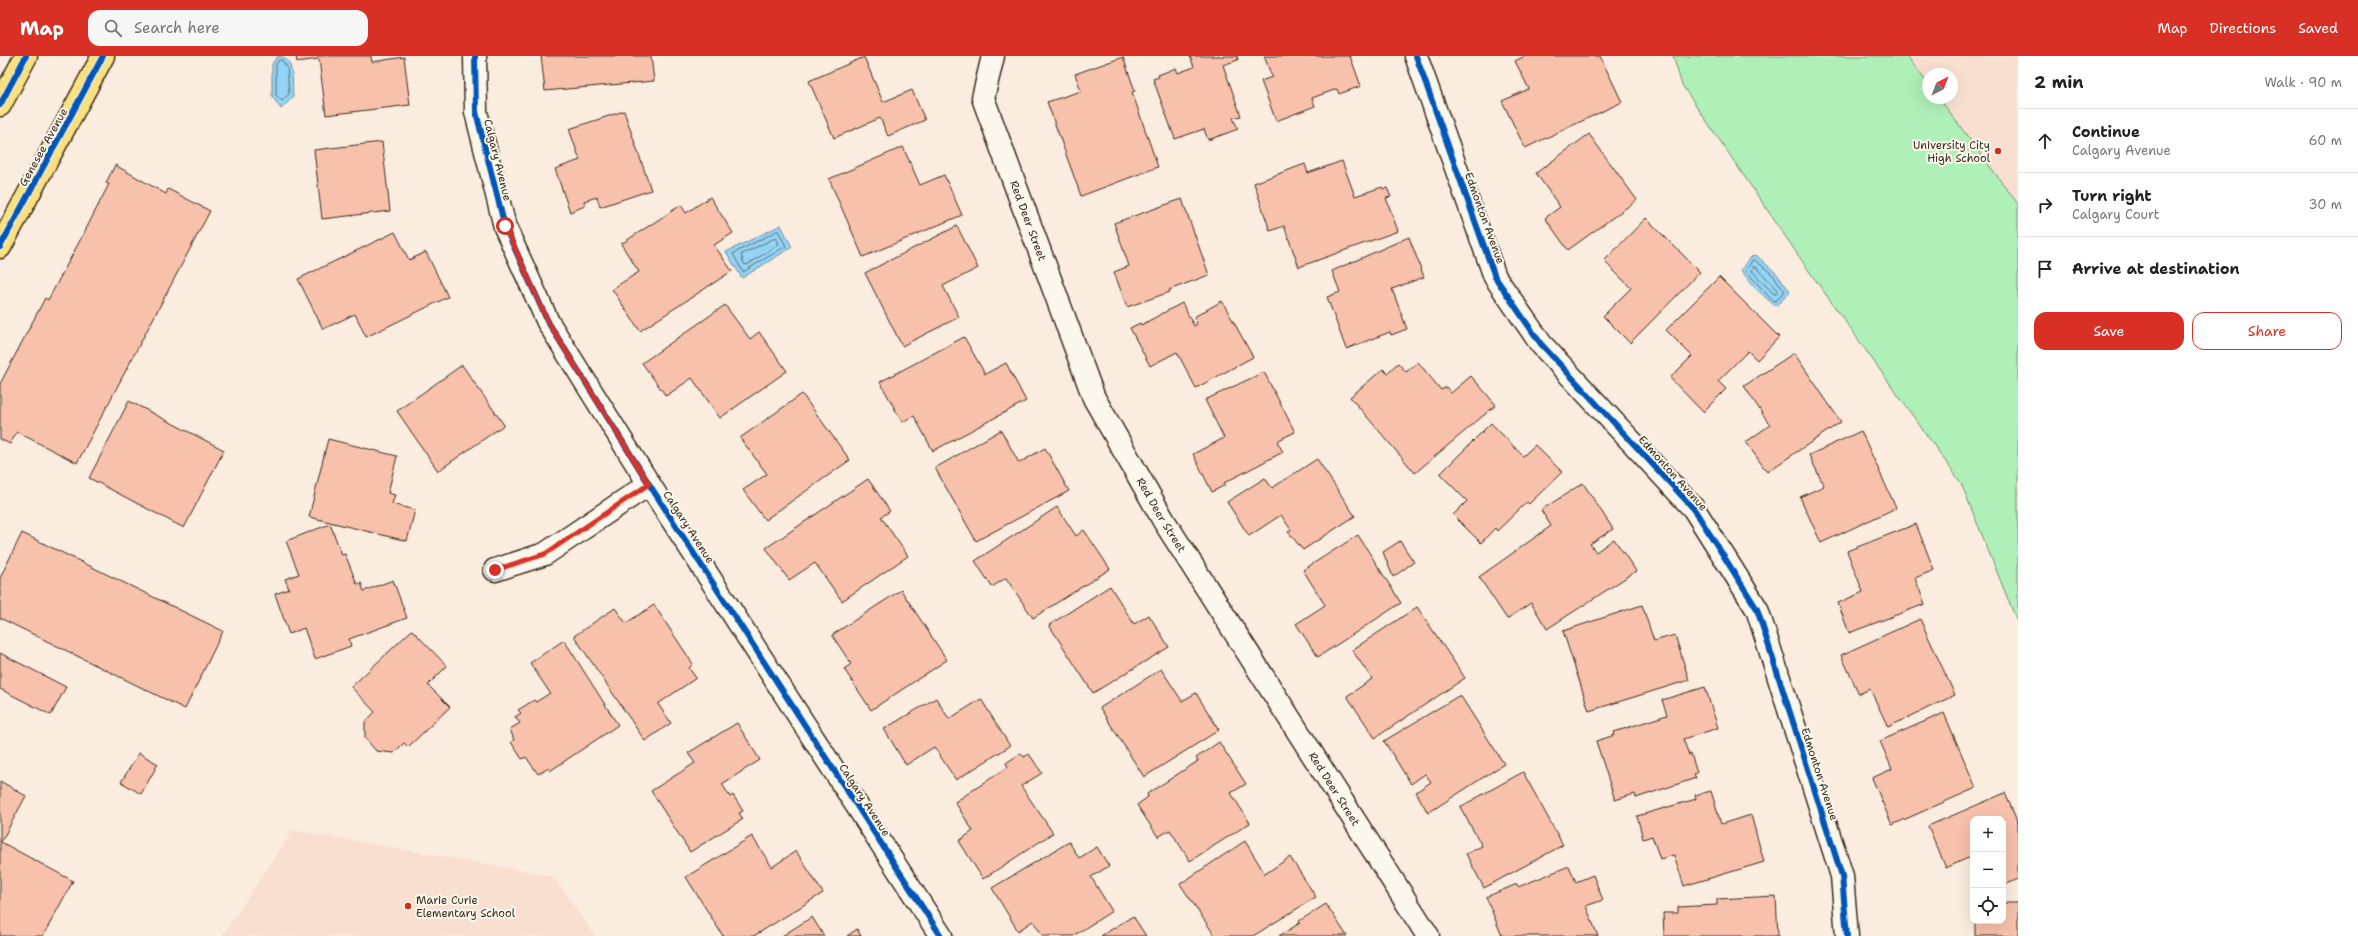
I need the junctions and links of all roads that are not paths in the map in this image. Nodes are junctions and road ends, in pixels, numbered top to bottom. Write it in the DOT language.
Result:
graph roads {
  1 [pos="26,56"];
  2 [pos="103,56"];
  3 [pos="475,56"];
  4 [pos="993,56"];
  5 [pos="1416,56"];
  6 [pos="0,106"];
  7 [pos="0,247"];
  8 [pos="649,484"];
  9 [pos="495,570"];
  10 [pos="941,936"];
  11 [pos="1428,936"];
  12 [pos="1847,936"];
  1 -- 6 [label="main road"];
  2 -- 7 [label="main road, Genesee Avenue"];
  3 -- 8 [label="street, Calgary Avenue"];
  4 -- 11 [label="street, Red Deer Street"];
  5 -- 12 [label="street, Edmonton Avenue"];
  8 -- 9 [label="street"];
  8 -- 10 [label="street, Calgary Avenue"];
}
